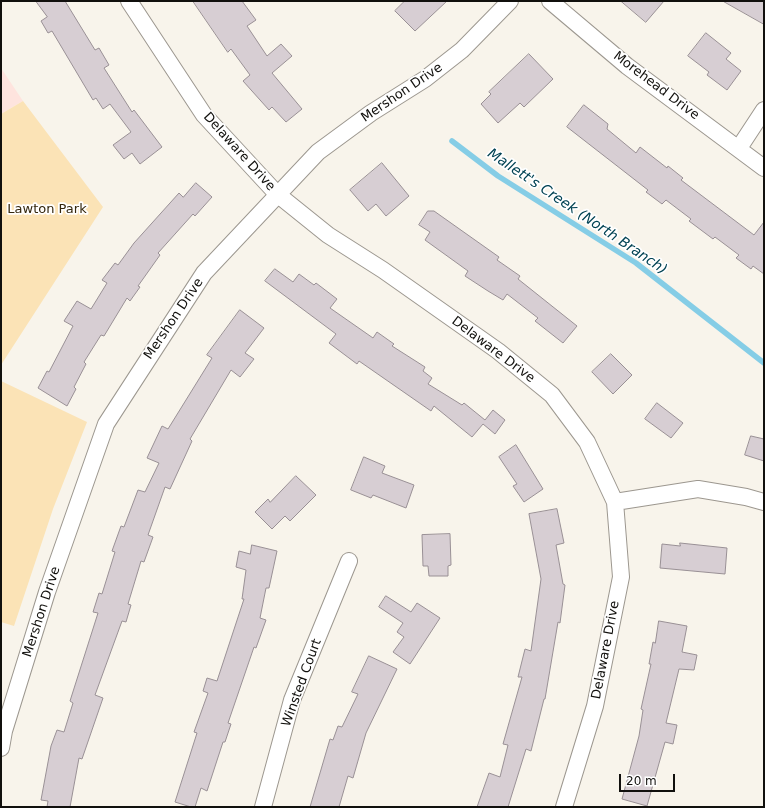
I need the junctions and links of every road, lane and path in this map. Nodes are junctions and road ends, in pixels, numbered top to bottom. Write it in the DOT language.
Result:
graph roads {
  1 [pos="129,1"];
  2 [pos="510,1"];
  3 [pos="550,1"];
  4 [pos="764,110"];
  5 [pos="739,148"];
  6 [pos="764,168"];
  7 [pos="277,194"];
  8 [pos="614,502"];
  9 [pos="764,502"];
  10 [pos="349,561"];
  11 [pos="1,748"];
  12 [pos="263,807"];
  13 [pos="564,807"];
  1 -- 7 [label="street, Delaware Drive"];
  2 -- 7 [label="street, Mershon Drive"];
  3 -- 5 [label="street, Morehead Drive"];
  4 -- 5 [label="street"];
  5 -- 6 [label="street, Morehead Drive"];
  7 -- 8 [label="street, Delaware Drive"];
  7 -- 11 [label="street, Mershon Drive"];
  8 -- 9 [label="street"];
  8 -- 13 [label="street, Delaware Drive"];
  10 -- 12 [label="street, Winsted Court"];
}
